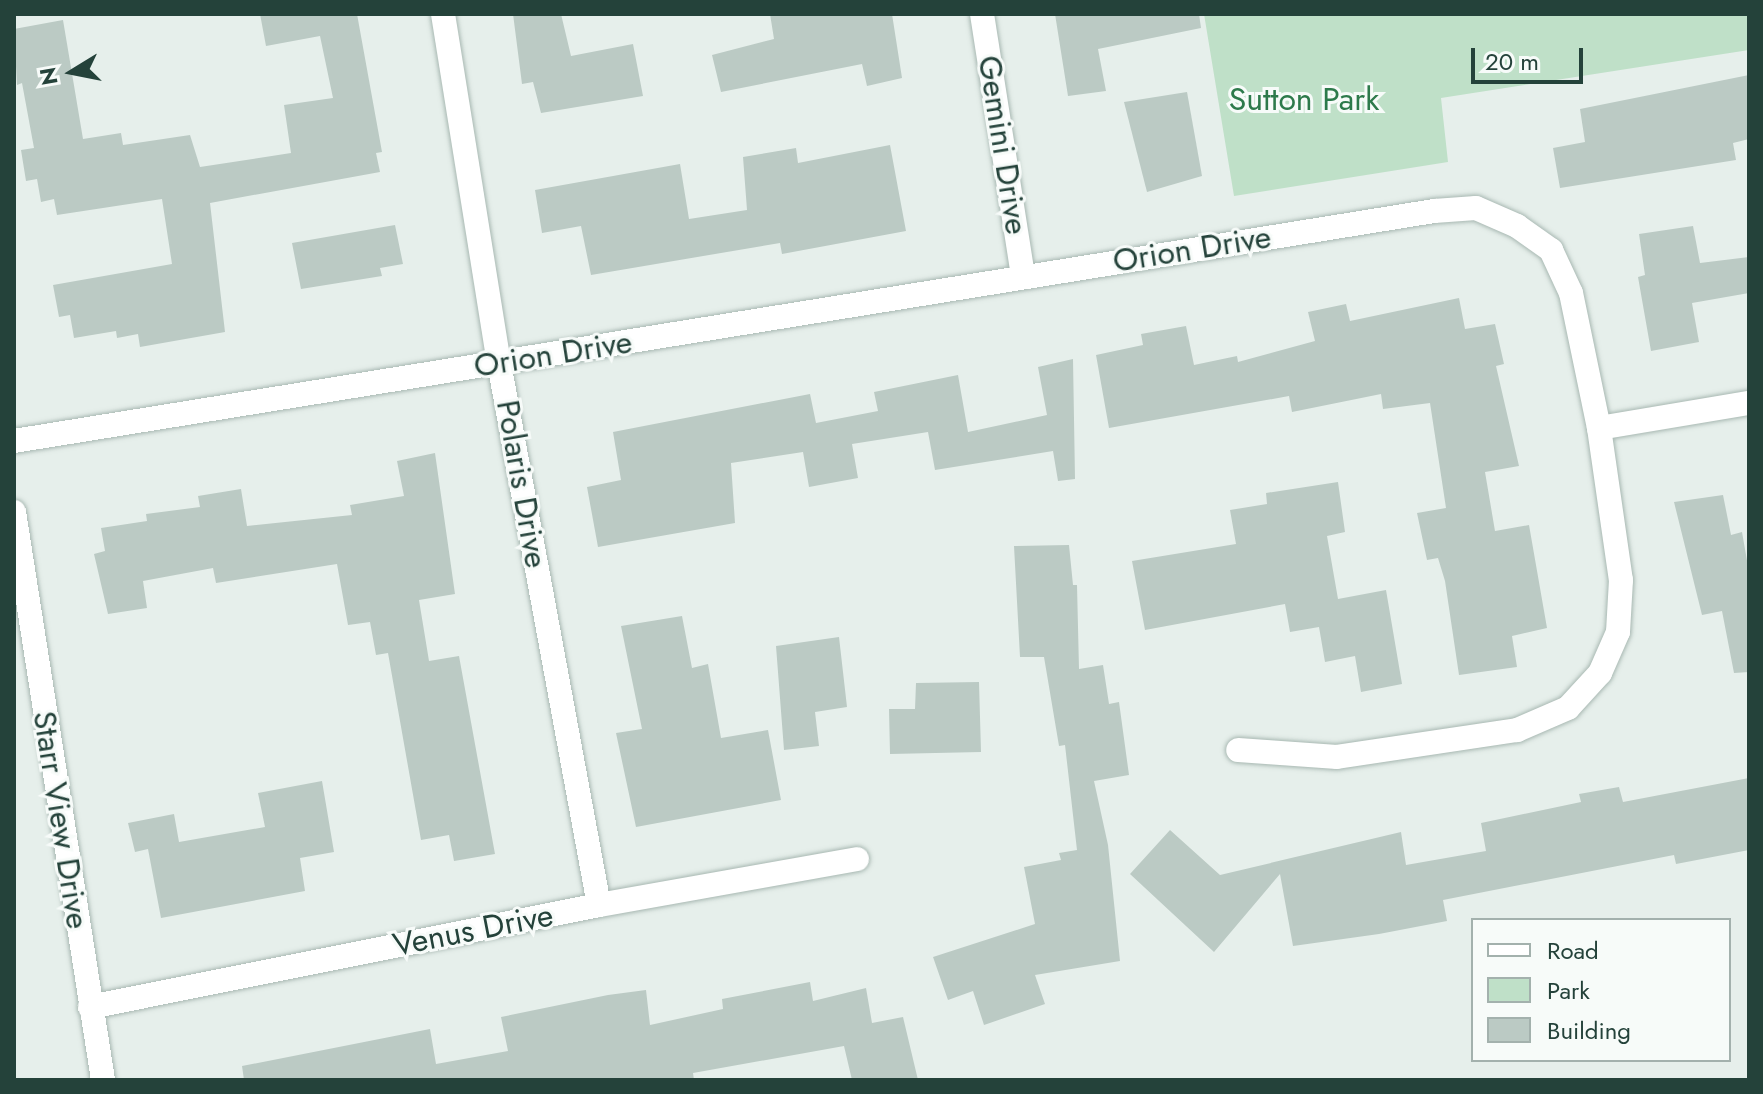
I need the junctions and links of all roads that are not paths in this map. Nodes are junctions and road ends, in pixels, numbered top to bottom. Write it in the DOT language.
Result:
graph roads {
  1 [pos="443,14"];
  2 [pos="982,14"];
  3 [pos="1023,275"];
  4 [pos="499,363"];
  5 [pos="1749,403"];
  6 [pos="1599,428"];
  7 [pos="14,441"];
  8 [pos="14,512"];
  9 [pos="1238,750"];
  10 [pos="857,859"];
  11 [pos="599,905"];
  12 [pos="90,1007"];
  13 [pos="103,1080"];
  1 -- 4 [label="street, Polaris Drive"];
  2 -- 3 [label="street, Gemini Drive"];
  3 -- 4 [label="street, Orion Drive"];
  3 -- 6 [label="street, Orion Drive"];
  4 -- 7 [label="street, Orion Drive"];
  4 -- 11 [label="street, Polaris Drive"];
  5 -- 6 [label="street"];
  6 -- 9 [label="street, Orion Drive"];
  8 -- 12 [label="street, Starr View Drive"];
  10 -- 11 [label="street, Venus Drive"];
  11 -- 12 [label="street, Venus Drive"];
  12 -- 13 [label="street, Starr View Drive"];
}
